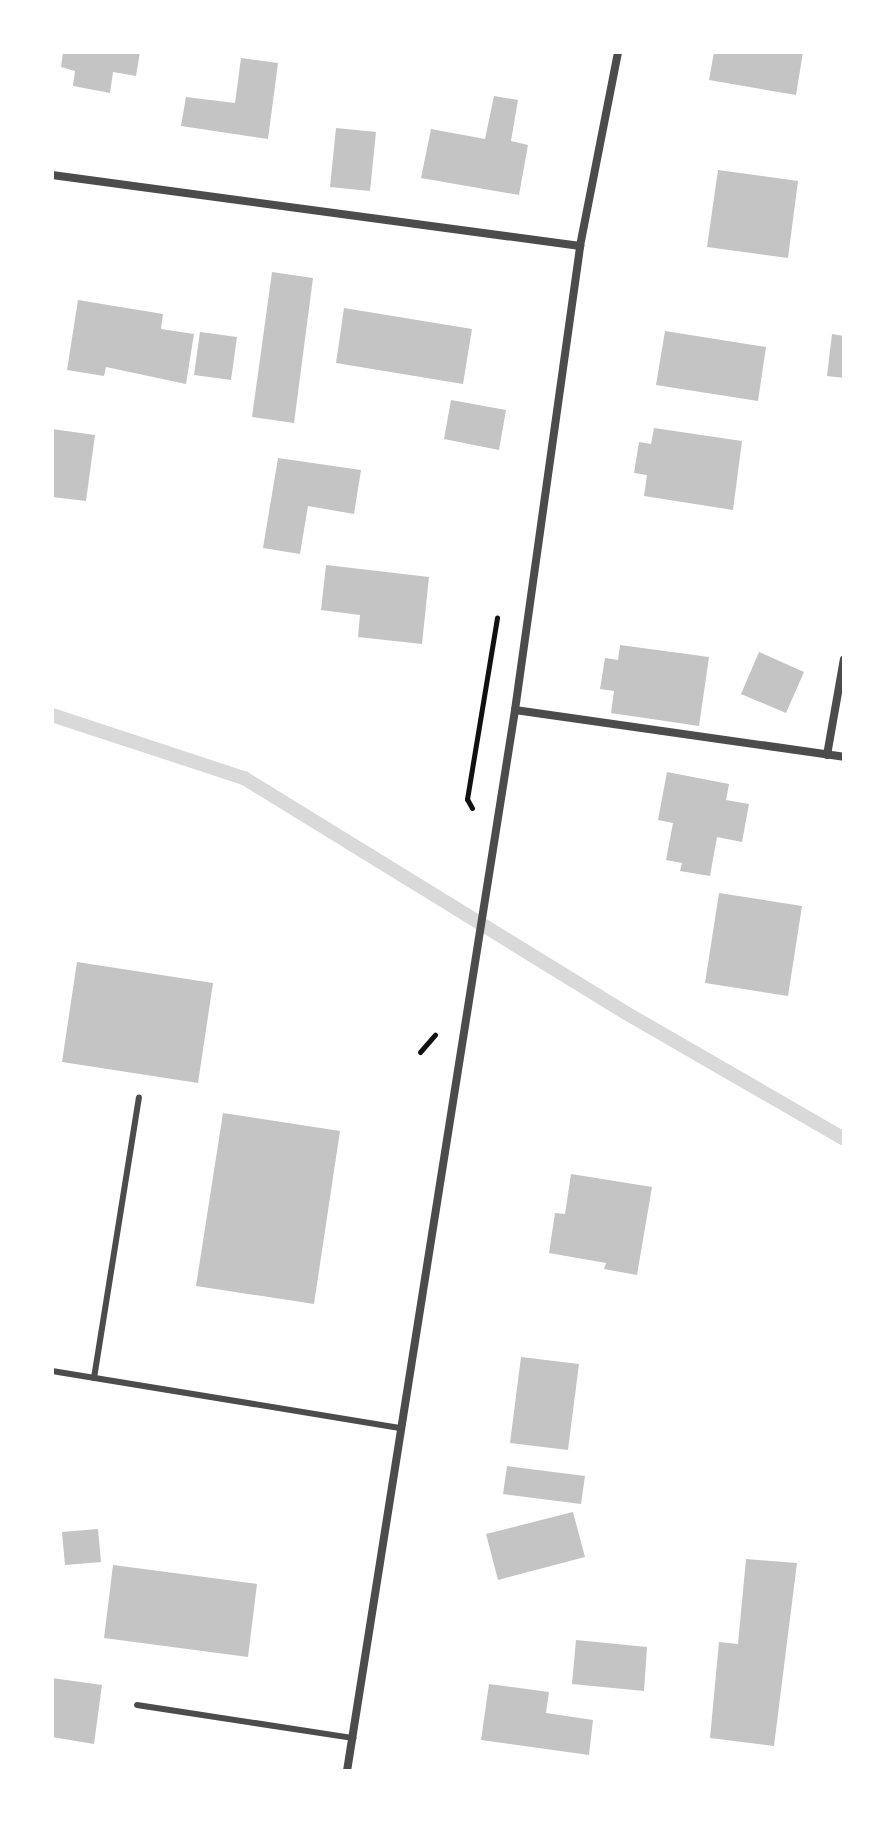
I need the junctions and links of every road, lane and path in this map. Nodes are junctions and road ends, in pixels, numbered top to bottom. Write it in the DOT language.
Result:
graph roads {
  1 [pos="618,52"];
  2 [pos="52,175"];
  3 [pos="580,246"];
  4 [pos="844,659"];
  5 [pos="515,710"];
  6 [pos="827,755"];
  7 [pos="844,757"];
  8 [pos="139,1098"];
  9 [pos="52,1371"];
  10 [pos="94,1378"];
  11 [pos="401,1428"];
  12 [pos="137,1705"];
  13 [pos="353,1738"];
  14 [pos="347,1771"];
  1 -- 3 [label="street"];
  2 -- 3 [label="street"];
  3 -- 5 [label="street"];
  4 -- 6 [label="street"];
  5 -- 6 [label="street"];
  5 -- 11 [label="street"];
  6 -- 7 [label="street"];
  8 -- 10 [label="lane"];
  9 -- 10 [label="lane"];
  10 -- 11 [label="lane"];
  11 -- 13 [label="street"];
  12 -- 13 [label="lane"];
  13 -- 14 [label="street"];
}
